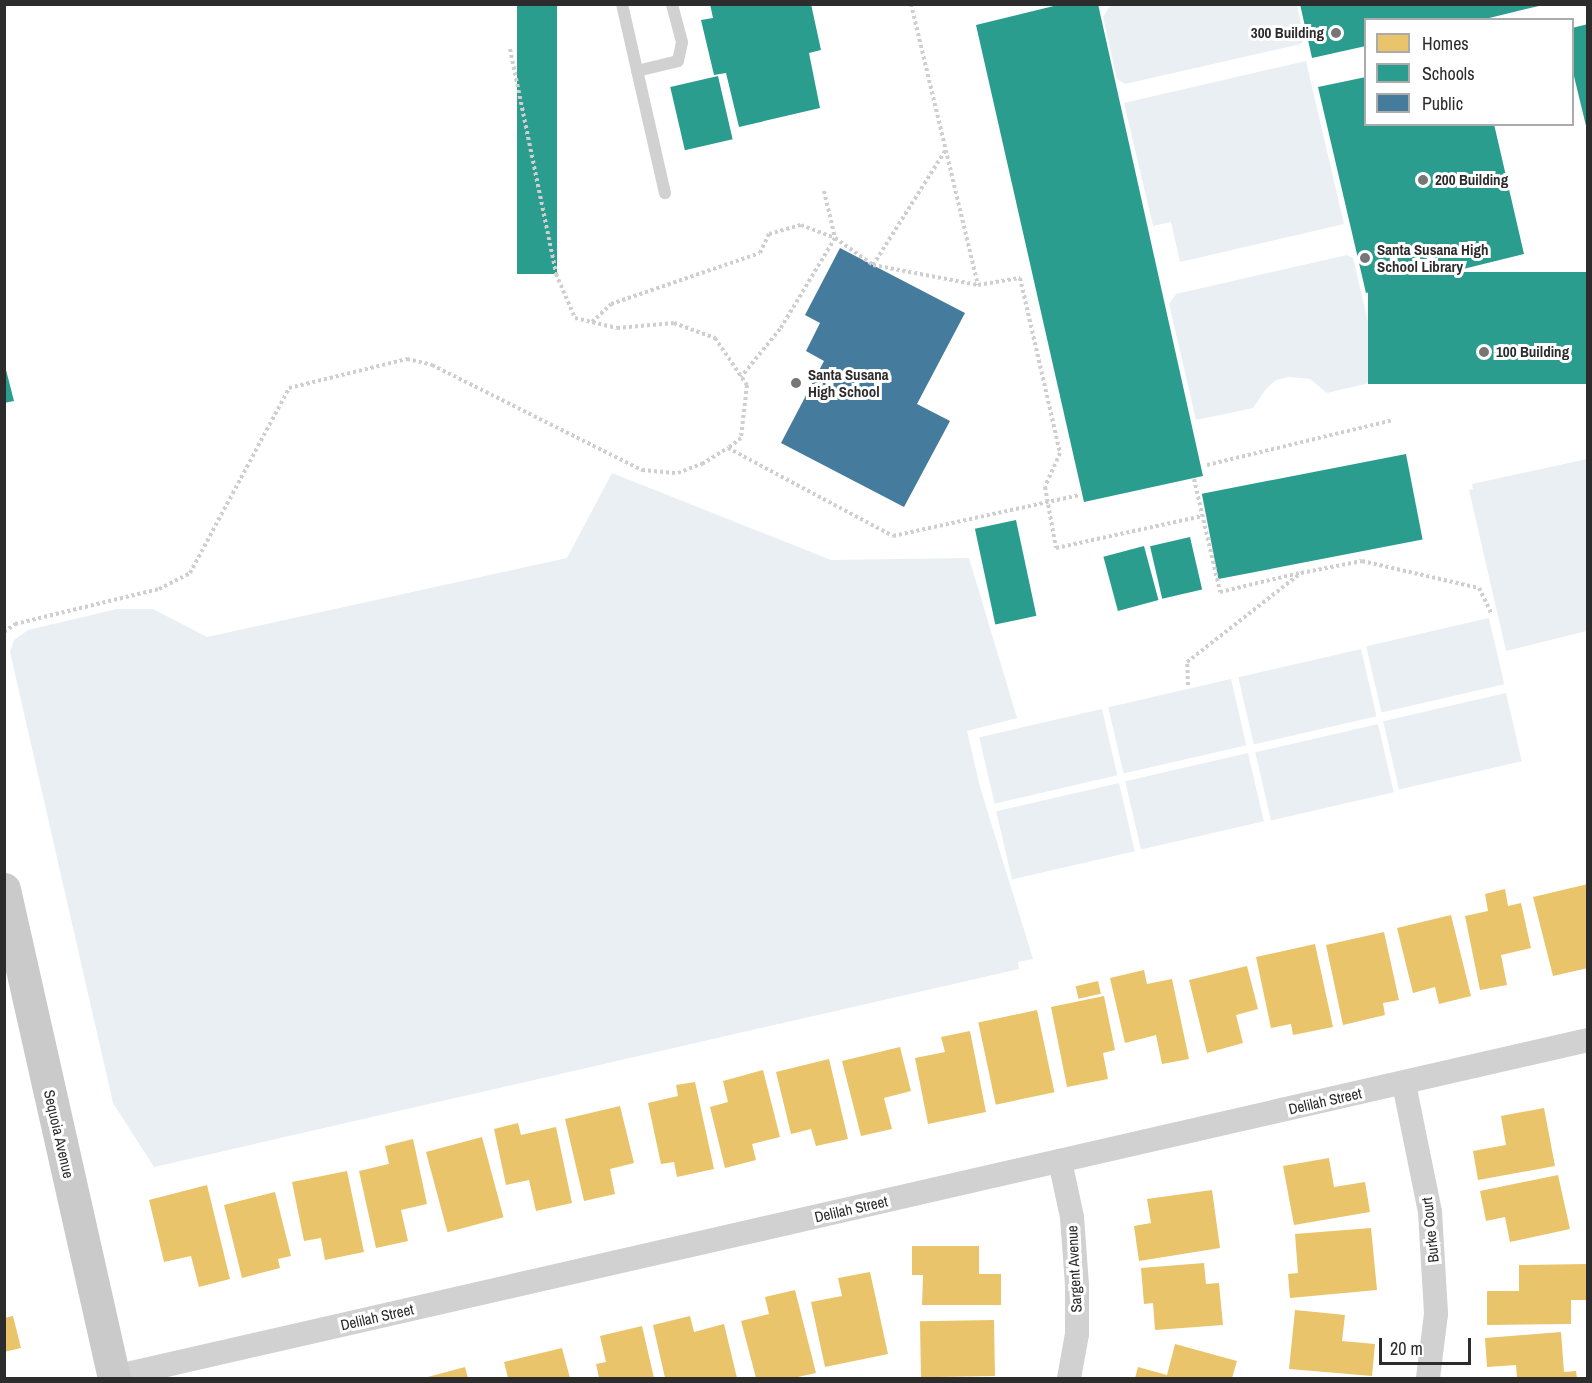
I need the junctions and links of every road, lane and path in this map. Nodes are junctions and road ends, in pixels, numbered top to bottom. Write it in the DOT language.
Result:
graph roads {
  1 [pos="622,4"];
  2 [pos="672,4"];
  3 [pos="910,4"];
  4 [pos="510,49"];
  5 [pos="637,71"];
  6 [pos="945,150"];
  7 [pos="824,191"];
  8 [pos="665,193"];
  9 [pos="835,238"];
  10 [pos="873,265"];
  11 [pos="978,285"];
  12 [pos="592,322"];
  13 [pos="741,376"];
  14 [pos="1394,420"];
  15 [pos="728,448"];
  16 [pos="1207,465"];
  17 [pos="1194,479"];
  18 [pos="1079,495"];
  19 [pos="1048,501"];
  20 [pos="1203,516"];
  21 [pos="1301,573"];
  22 [pos="1491,613"];
  23 [pos="4,632"];
  24 [pos="1188,685"];
  25 [pos="4,889"];
  26 [pos="1587,1040"];
  27 [pos="1404,1084"];
  28 [pos="1060,1161"];
  29 [pos="114,1378"];
  30 [pos="1069,1378"];
  31 [pos="1428,1378"];
  1 -- 5 [label="lane"];
  2 -- 5 [label="lane"];
  3 -- 6 [label="path"];
  4 -- 12 [label="path"];
  5 -- 8 [label="lane"];
  6 -- 10 [label="path"];
  6 -- 11 [label="path"];
  7 -- 9 [label="path"];
  9 -- 10 [label="path"];
  9 -- 12 [label="path"];
  9 -- 13 [label="path"];
  10 -- 11 [label="path"];
  11 -- 19 [label="path"];
  12 -- 13 [label="path"];
  13 -- 15 [label="path"];
  14 -- 16 [label="path"];
  15 -- 19 [label="path"];
  15 -- 23 [label="path"];
  17 -- 20 [label="path"];
  18 -- 19 [label="path"];
  19 -- 20 [label="path"];
  20 -- 21 [label="path"];
  21 -- 22 [label="path"];
  21 -- 24 [label="path"];
  25 -- 29 [label="main road, Sequoia Avenue"];
  26 -- 27 [label="street, Delilah Street"];
  27 -- 28 [label="street, Delilah Street"];
  27 -- 31 [label="street, Burke Court"];
  28 -- 29 [label="street, Delilah Street"];
  28 -- 30 [label="street, Sargent Avenue"];
}
